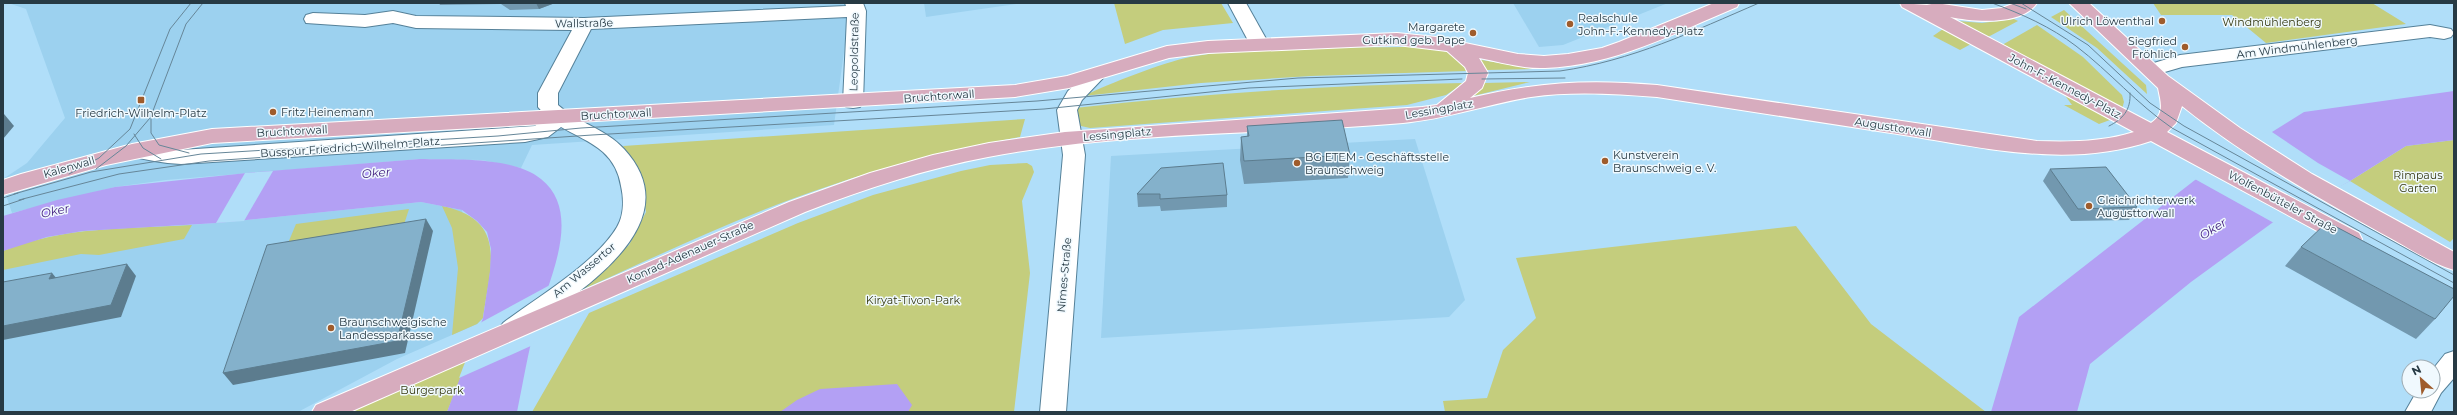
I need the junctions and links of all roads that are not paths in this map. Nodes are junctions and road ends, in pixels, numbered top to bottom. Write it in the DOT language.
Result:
graph roads {
  1 [pos="1237,3"];
  2 [pos="1730,3"];
  3 [pos="1909,3"];
  4 [pos="1917,3"];
  5 [pos="2028,3"];
  6 [pos="2078,3"];
  7 [pos="855,7"];
  8 [pos="312,19"];
  9 [pos="584,24"];
  10 [pos="2444,33"];
  11 [pos="1259,44"];
  12 [pos="1453,46"];
  13 [pos="2151,70"];
  14 [pos="1096,75"];
  15 [pos="1632,89"];
  16 [pos="853,102"];
  17 [pos="1437,112"];
  18 [pos="560,117"];
  19 [pos="2153,133"];
  20 [pos="1071,138"];
  21 [pos="135,150"];
  22 [pos="3,188"];
  23 [pos="2372,250"];
  24 [pos="2454,262"];
  25 [pos="563,299"];
  26 [pos="2454,361"];
  27 [pos="2441,376"];
  28 [pos="2425,399"];
  29 [pos="325,412"];
  30 [pos="1053,412"];
  31 [pos="2418,412"];
  1 -- 11 [label="street"];
  2 -- 12 [label="main road, Lessingplatz"];
  3 -- 19 [label="main road, John-F.-Kennedy-Platz"];
  4 -- 5 [label="main road"];
  6 -- 13 [label="main road"];
  7 -- 9 [label="street, Wallstraße"];
  7 -- 16 [label="street, Leopoldstraße"];
  8 -- 9 [label="street, Wallstraße"];
  9 -- 18 [label="street, Am Wassertor"];
  10 -- 13 [label="street, Am Windmühlenberg"];
  11 -- 12 [label="main road, Lessingplatz"];
  11 -- 14 [label="main road, Lessingplatz"];
  12 -- 17 [label="main road"];
  13 -- 19 [label="main road"];
  13 -- 24 [label="main road"];
  14 -- 16 [label="main road, Bruchtorwall"];
  14 -- 20 [label="street, Lessingplatz"];
  15 -- 17 [label="main road, Lessingplatz"];
  15 -- 19 [label="main road, Augusttorwall"];
  16 -- 18 [label="main road, Bruchtorwall"];
  17 -- 20 [label="main road, Lessingplatz"];
  18 -- 21 [label="street, Busspur Friedrich-Wilhelm-Platz"];
  18 -- 25 [label="street, Am Wassertor"];
  19 -- 23 [label="main road, Wolfenbütteler Straße"];
  20 -- 25 [label="main road, Konrad-Adenauer-Straße"];
  20 -- 30 [label="street, Nîmes-Straße"];
  21 -- 22 [label="main road, Kalenwall"];
  25 -- 29 [label="main road, Konrad-Adenauer-Straße"];
  26 -- 27 [label="street"];
  28 -- 31 [label="street"];
}
